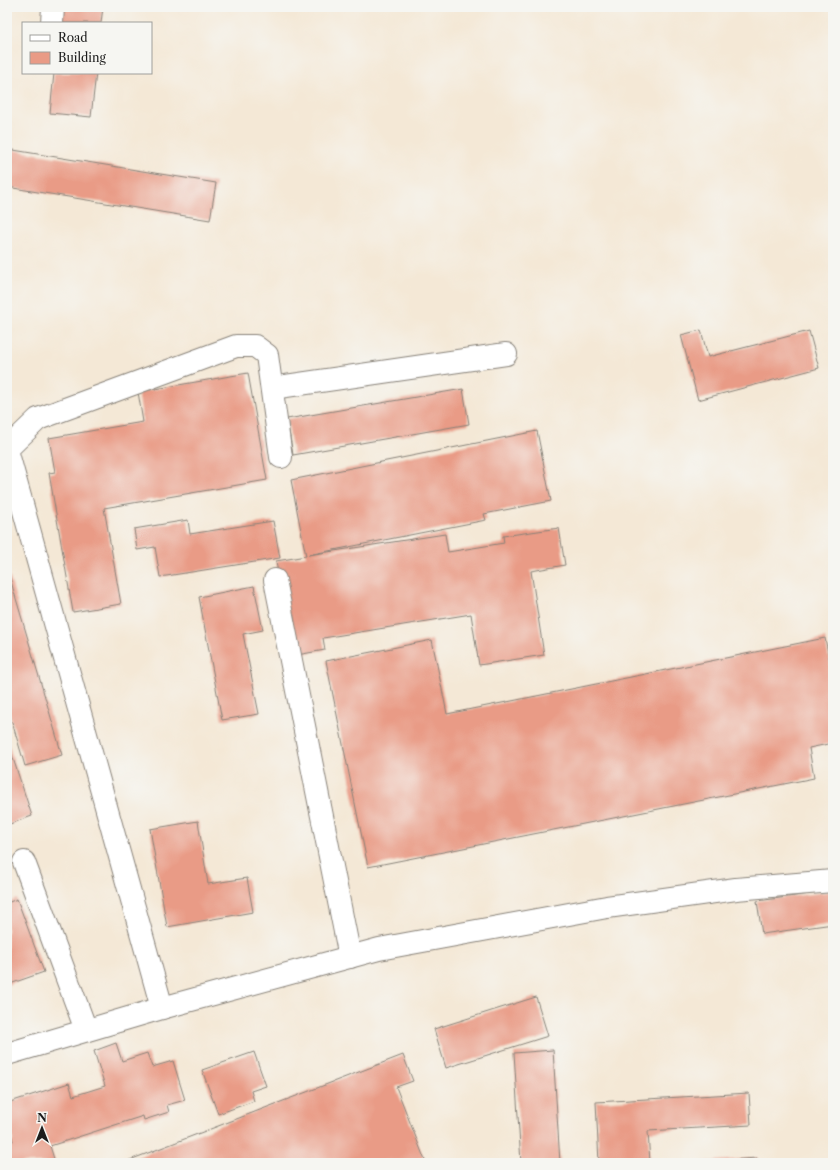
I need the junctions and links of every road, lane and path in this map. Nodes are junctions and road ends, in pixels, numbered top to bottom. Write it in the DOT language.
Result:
graph roads {
  1 [pos="53,7"];
  2 [pos="52,22"];
  3 [pos="506,354"];
  4 [pos="272,388"];
  5 [pos="7,449"];
  6 [pos="281,457"];
  7 [pos="275,580"];
  8 [pos="24,862"];
  9 [pos="833,881"];
  10 [pos="350,957"];
  11 [pos="162,1008"];
  12 [pos="86,1030"];
  13 [pos="7,1054"];
  1 -- 2 [label="street"];
  3 -- 4 [label="street"];
  4 -- 5 [label="street"];
  4 -- 6 [label="street"];
  5 -- 11 [label="street"];
  7 -- 10 [label="street"];
  8 -- 12 [label="street"];
  9 -- 10 [label="street"];
  10 -- 11 [label="street"];
  11 -- 12 [label="street"];
  12 -- 13 [label="street"];
}
